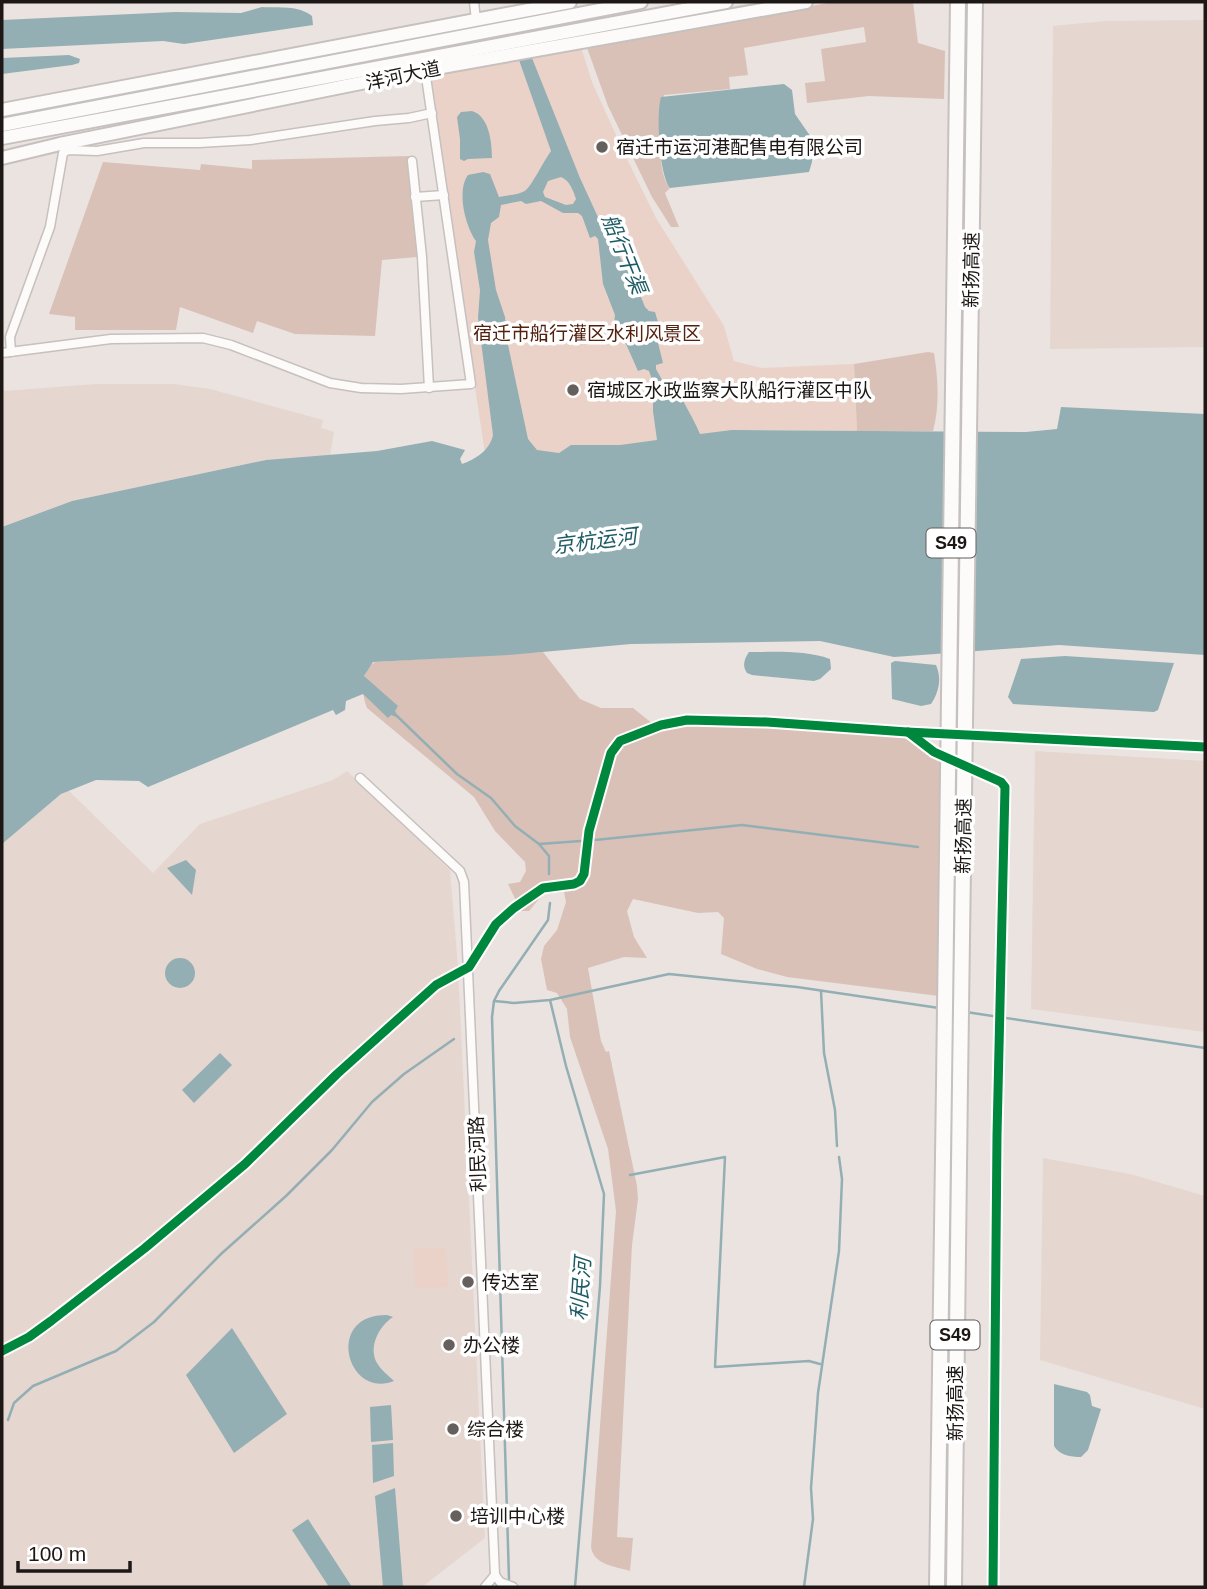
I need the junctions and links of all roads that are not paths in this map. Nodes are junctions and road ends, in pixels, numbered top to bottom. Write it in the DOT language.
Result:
graph roads {
  1 [pos="474,2"];
  2 [pos="570,2"];
  3 [pos="641,2"];
  4 [pos="726,2"];
  5 [pos="806,2"];
  6 [pos="958,2"];
  7 [pos="975,2"];
  8 [pos="476,20"];
  9 [pos="425,70"];
  10 [pos="2,110"];
  11 [pos="432,113"];
  12 [pos="2,124"];
  13 [pos="49,125"];
  14 [pos="2,138"];
  15 [pos="2,144"];
  16 [pos="2,158"];
  17 [pos="412,161"];
  18 [pos="444,195"];
  19 [pos="415,197"];
  20 [pos="6,353"];
  21 [pos="429,388"];
  22 [pos="908,732"];
  23 [pos="1205,747"];
  24 [pos="360,778"];
  25 [pos="469,967"];
  26 [pos="2,1350"];
  27 [pos="495,1575"];
  28 [pos="485,1587"];
  29 [pos="513,1587"];
  30 [pos="937,1587"];
  31 [pos="954,1587"];
  32 [pos="993,1587"];
  1 -- 8 [label="street"];
  2 -- 8 [label="main road, 洋河大道"];
  3 -- 13 [label="main road, 洋河大道"];
  4 -- 13 [label="main road, 洋河大道"];
  5 -- 9 [label="main road, 洋河大道"];
  6 -- 30 [label="highway, 新扬高速 / S49, bridge"];
  7 -- 31 [label="highway, 新扬高速 / S49, bridge"];
  8 -- 10 [label="main road, 洋河大道"];
  9 -- 11 [label="street"];
  9 -- 16 [label="main road, 洋河大道"];
  11 -- 18 [label="street"];
  11 -- 20 [label="street"];
  12 -- 13 [label="main road"];
  13 -- 14 [label="main road, 洋河大道"];
  13 -- 15 [label="main road"];
  17 -- 19 [label="street"];
  18 -- 19 [label="street"];
  18 -- 21 [label="street"];
  19 -- 21 [label="street"];
  20 -- 21 [label="street"];
  22 -- 23 [label="street"];
  22 -- 25 [label="street"];
  22 -- 32 [label="street"];
  24 -- 25 [label="street, 利民河路"];
  25 -- 26 [label="street"];
  25 -- 27 [label="street, 利民河路"];
  27 -- 28 [label="street"];
  27 -- 29 [label="street"];
}
